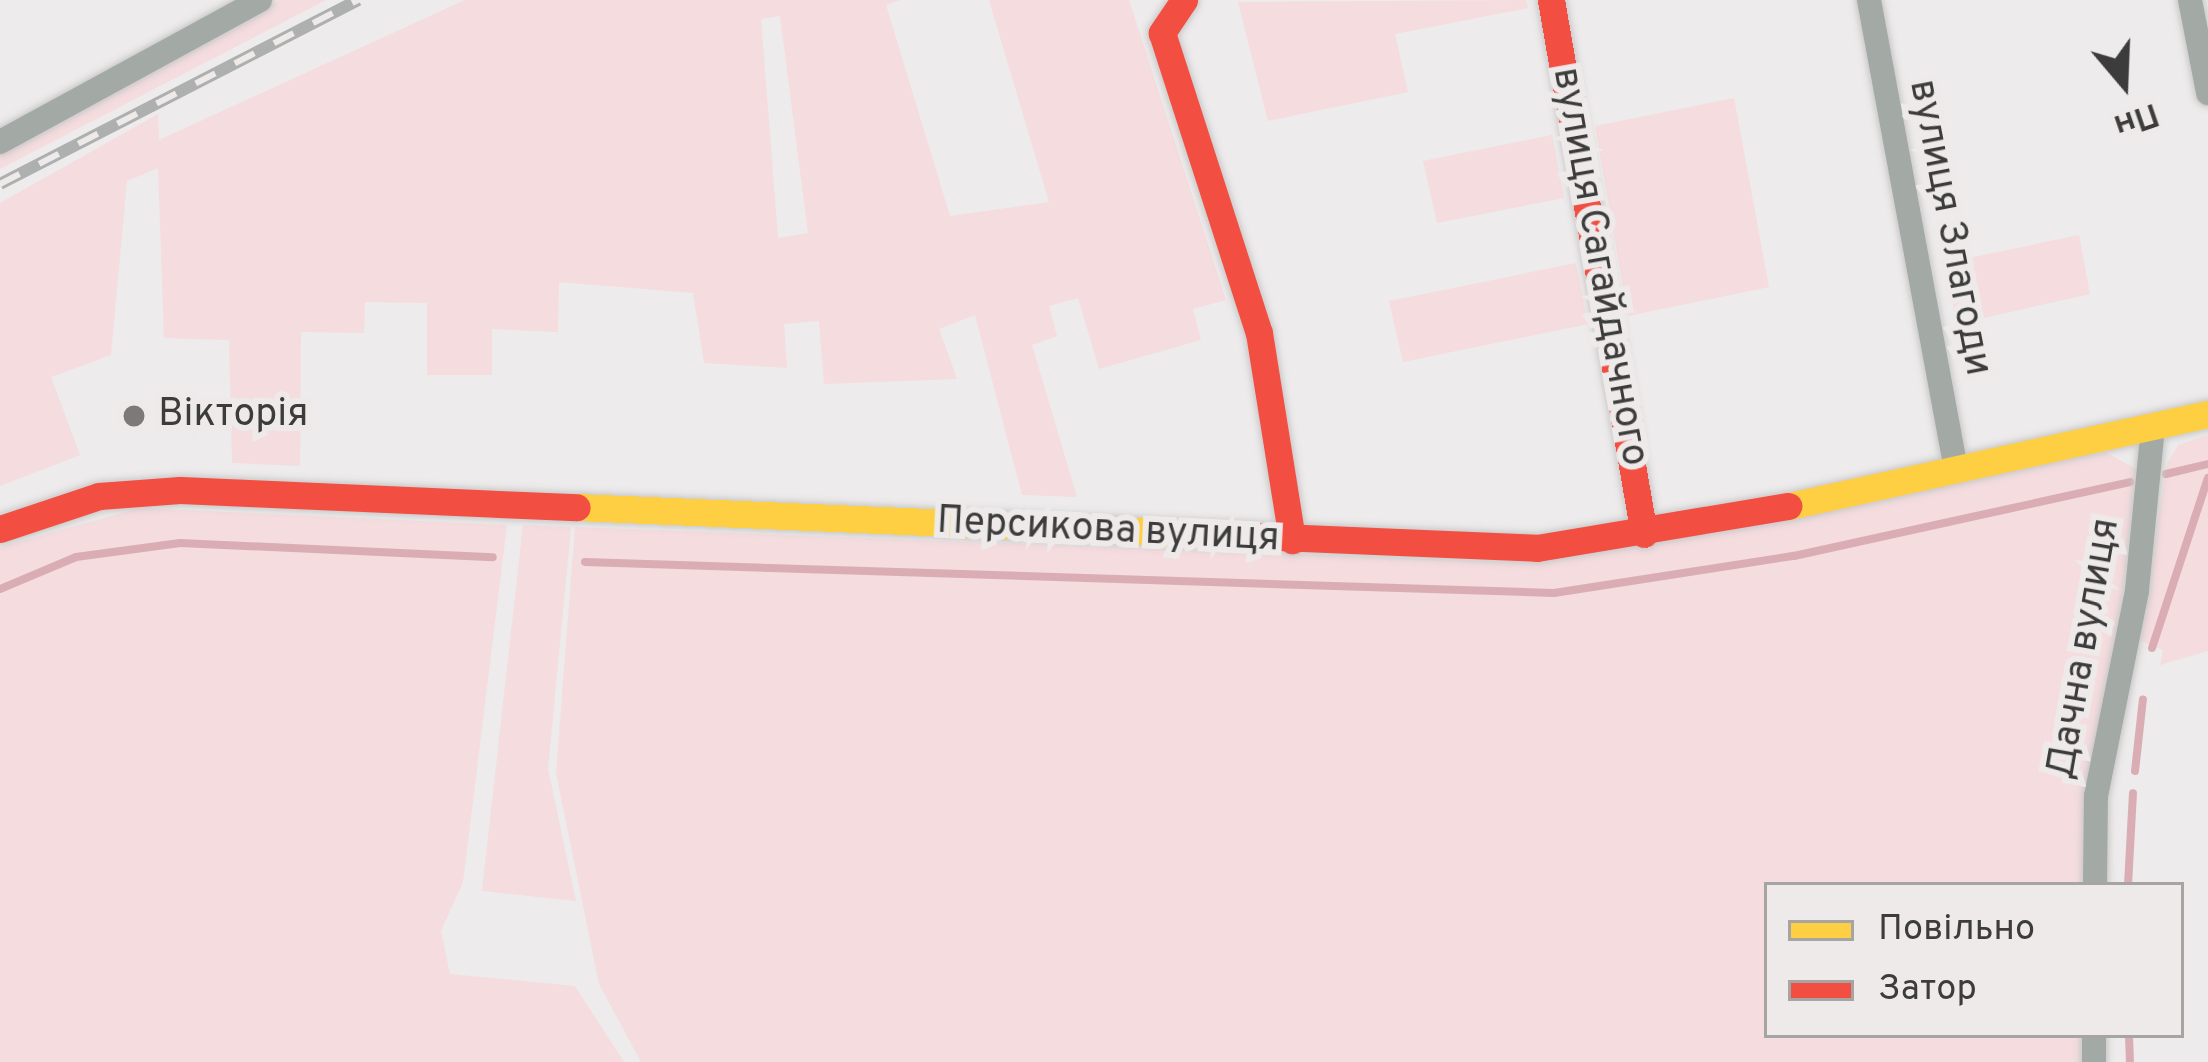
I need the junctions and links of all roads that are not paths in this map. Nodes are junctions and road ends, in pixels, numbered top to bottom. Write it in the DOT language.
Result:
graph roads {
  1 [pos="260,0"];
  2 [pos="1184,0"];
  3 [pos="1551,0"];
  4 [pos="1869,0"];
  5 [pos="2190,0"];
  6 [pos="2208,92"];
  7 [pos="0,142"];
  8 [pos="2208,414"];
  9 [pos="2152,426"];
  10 [pos="1956,469"];
  11 [pos="0,529"];
  12 [pos="1644,534"];
  13 [pos="1292,540"];
  14 [pos="2095,882"];
  1 -- 7 [label="street"];
  2 -- 13 [label="main road"];
  3 -- 12 [label="main road, вулиця Сагайдачного"];
  4 -- 10 [label="street, вулиця Злагоди"];
  5 -- 6 [label="street"];
  8 -- 9 [label="main road, Персикова вулиця"];
  9 -- 10 [label="main road, Персикова вулиця"];
  9 -- 14 [label="street, Дачна вулиця"];
  10 -- 12 [label="main road, Персикова вулиця"];
  11 -- 13 [label="main road, Персикова вулиця"];
  12 -- 13 [label="main road, Персикова вулиця"];
}
